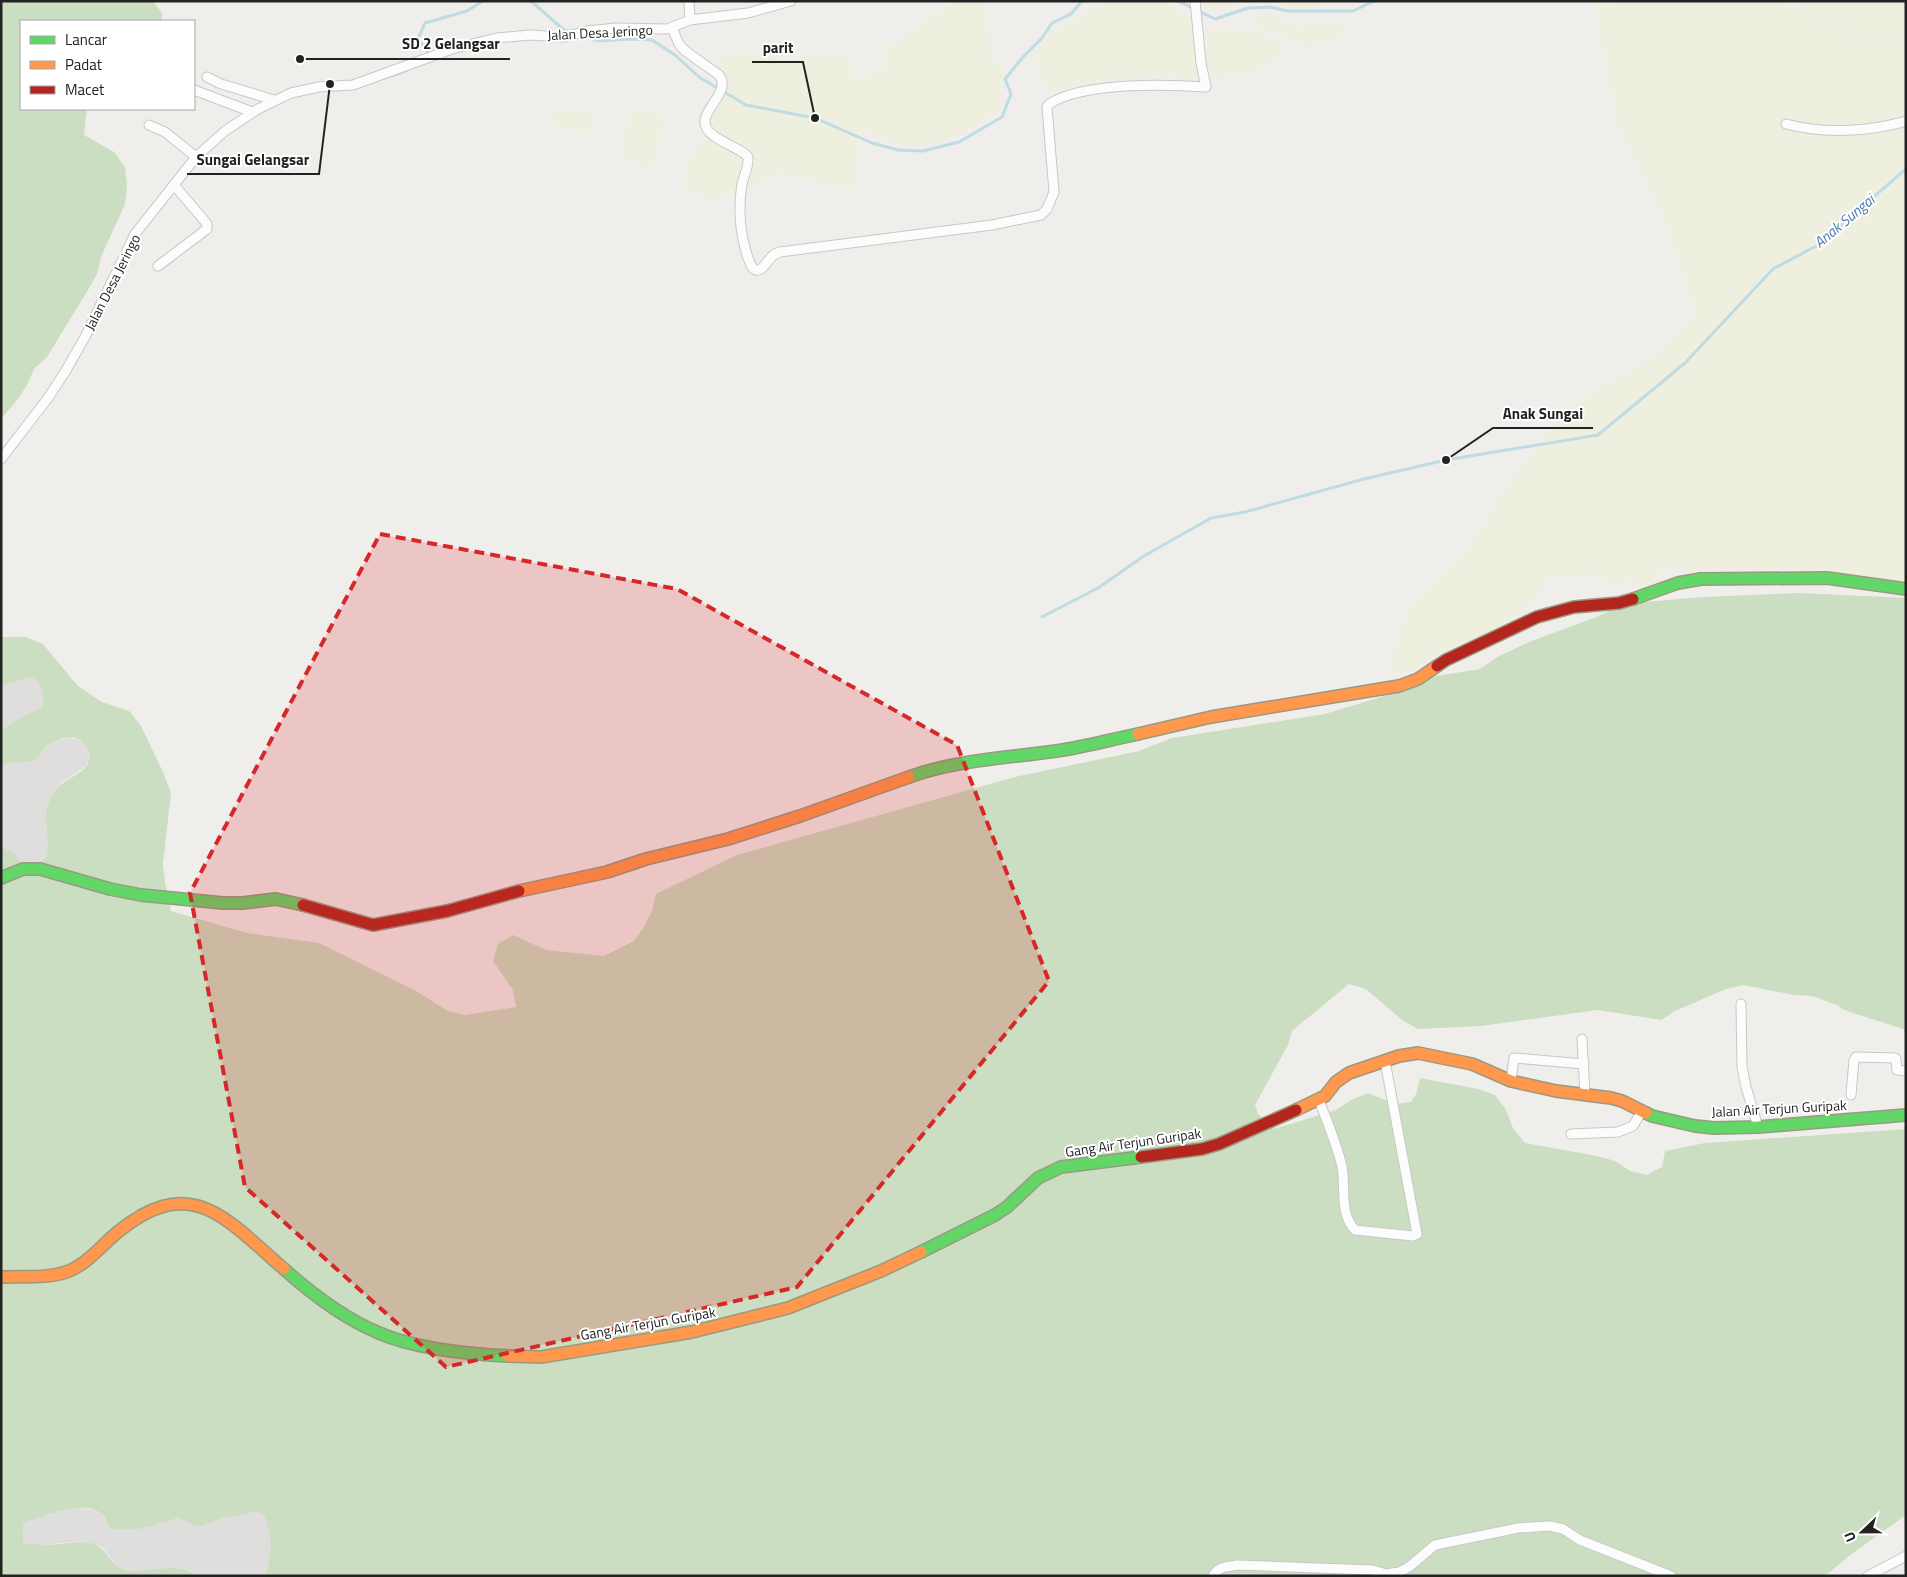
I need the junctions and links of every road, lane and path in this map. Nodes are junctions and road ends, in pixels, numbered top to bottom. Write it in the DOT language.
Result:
graph roads {
  1 [pos="689,1"];
  2 [pos="791,1"];
  3 [pos="1195,1"];
  4 [pos="690,20"];
  5 [pos="672,28"];
  6 [pos="207,77"];
  7 [pos="195,90"];
  8 [pos="270,102"];
  9 [pos="255,111"];
  10 [pos="1906,121"];
  11 [pos="1786,124"];
  12 [pos="149,125"];
  13 [pos="196,157"];
  14 [pos="174,186"];
  15 [pos="158,266"];
  16 [pos="1,459"];
  17 [pos="1906,590"];
  18 [pos="1,878"];
  19 [pos="1741,1004"];
  20 [pos="1582,1039"];
  21 [pos="1385,1061"];
  22 [pos="1584,1064"];
  23 [pos="1906,1071"];
  24 [pos="1511,1081"];
  25 [pos="1585,1095"];
  26 [pos="1851,1095"];
  27 [pos="1319,1100"];
  28 [pos="1642,1112"];
  29 [pos="1906,1115"];
  30 [pos="1758,1127"];
  31 [pos="1571,1134"];
  32 [pos="1,1277"];
  33 [pos="1906,1556"];
  34 [pos="1213,1576"];
  35 [pos="1671,1576"];
  36 [pos="1868,1576"];
  1 -- 4 [label="street"];
  2 -- 4 [label="street, Jalan Desa Jeringo"];
  3 -- 5 [label="street"];
  4 -- 5 [label="street, Jalan Desa Jeringo"];
  5 -- 8 [label="street, Jalan Desa Jeringo"];
  6 -- 8 [label="street"];
  7 -- 9 [label="street"];
  8 -- 9 [label="street, Jalan Desa Jeringo"];
  9 -- 13 [label="street, Jalan Desa Jeringo"];
  10 -- 11 [label="street"];
  12 -- 13 [label="street"];
  13 -- 14 [label="street, Jalan Desa Jeringo"];
  14 -- 15 [label="street"];
  14 -- 16 [label="street, Jalan Desa Jeringo"];
  17 -- 18 [label="street"];
  19 -- 30 [label="street"];
  20 -- 22 [label="street"];
  21 -- 24 [label="street, Jalan Air Terjun Guripak"];
  21 -- 27 [label="street, Jalan Air Terjun Guripak"];
  21 -- 27 [label="street"];
  22 -- 24 [label="street"];
  22 -- 25 [label="street"];
  23 -- 26 [label="street"];
  24 -- 25 [label="street, Jalan Air Terjun Guripak"];
  25 -- 28 [label="street, Jalan Air Terjun Guripak"];
  27 -- 32 [label="street, Gang Air Terjun Guripak"];
  28 -- 30 [label="street, Jalan Air Terjun Guripak"];
  28 -- 31 [label="street"];
  29 -- 30 [label="street, Jalan Air Terjun Guripak"];
  33 -- 36 [label="street"];
  34 -- 35 [label="street"];
}
